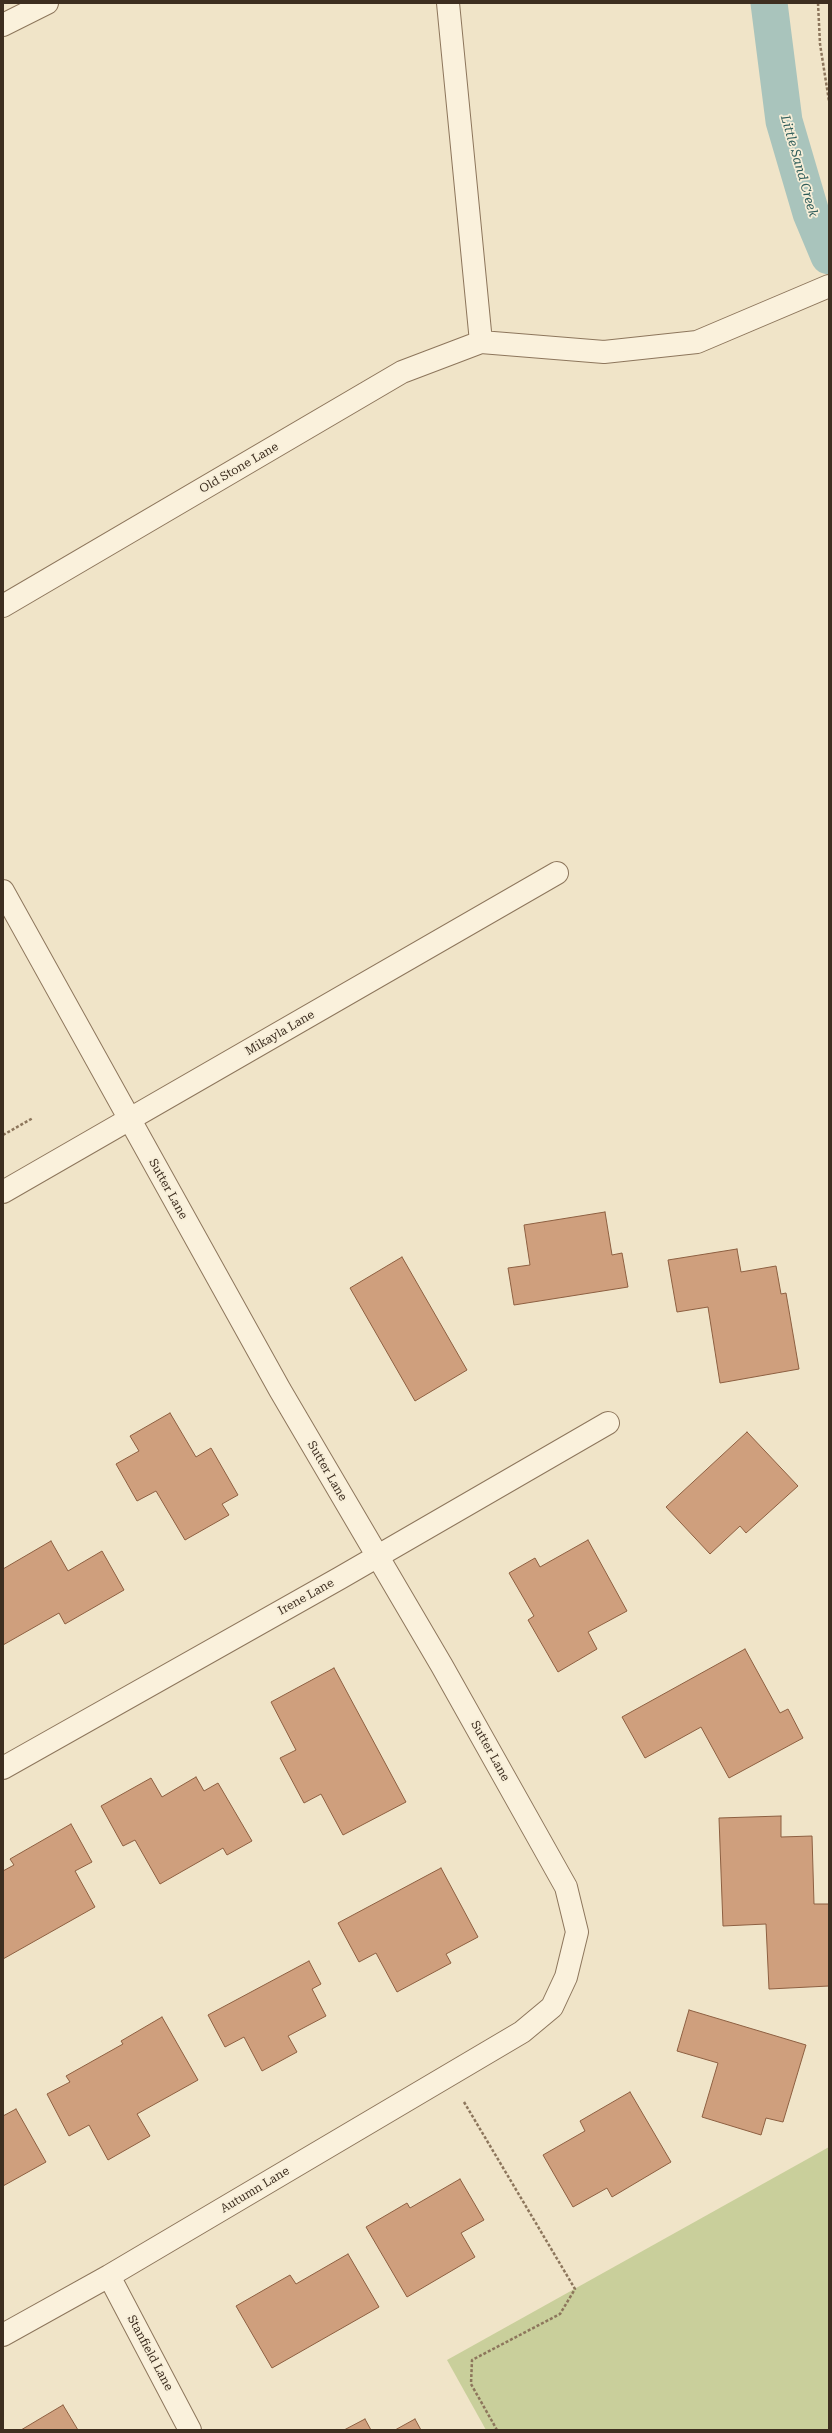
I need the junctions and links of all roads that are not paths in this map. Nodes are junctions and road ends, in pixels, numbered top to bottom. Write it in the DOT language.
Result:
graph roads {
  1 [pos="47,3"];
  2 [pos="448,3"];
  3 [pos="3,26"];
  4 [pos="829,286"];
  5 [pos="481,342"];
  6 [pos="3,606"];
  7 [pos="557,873"];
  8 [pos="3,891"];
  9 [pos="130,1120"];
  10 [pos="3,1192"];
  11 [pos="608,1423"];
  12 [pos="377,1556"];
  13 [pos="3,1768"];
  14 [pos="505,2042"];
  15 [pos="109,2276"];
  16 [pos="3,2335"];
  17 [pos="190,2430"];
  1 -- 3 [label="street"];
  2 -- 5 [label="street"];
  4 -- 5 [label="street"];
  5 -- 6 [label="street, Old Stone Lane"];
  7 -- 9 [label="street, Mikayla Lane"];
  8 -- 9 [label="street, Sutter Lane"];
  9 -- 10 [label="street, Mikayla Lane"];
  9 -- 12 [label="street, Sutter Lane"];
  11 -- 12 [label="street, Irene Lane"];
  12 -- 13 [label="street, Irene Lane"];
  12 -- 14 [label="street, Sutter Lane"];
  14 -- 15 [label="street, Autumn Lane"];
  15 -- 16 [label="street, Autumn Lane"];
  15 -- 17 [label="street, Stanfield Lane"];
}
